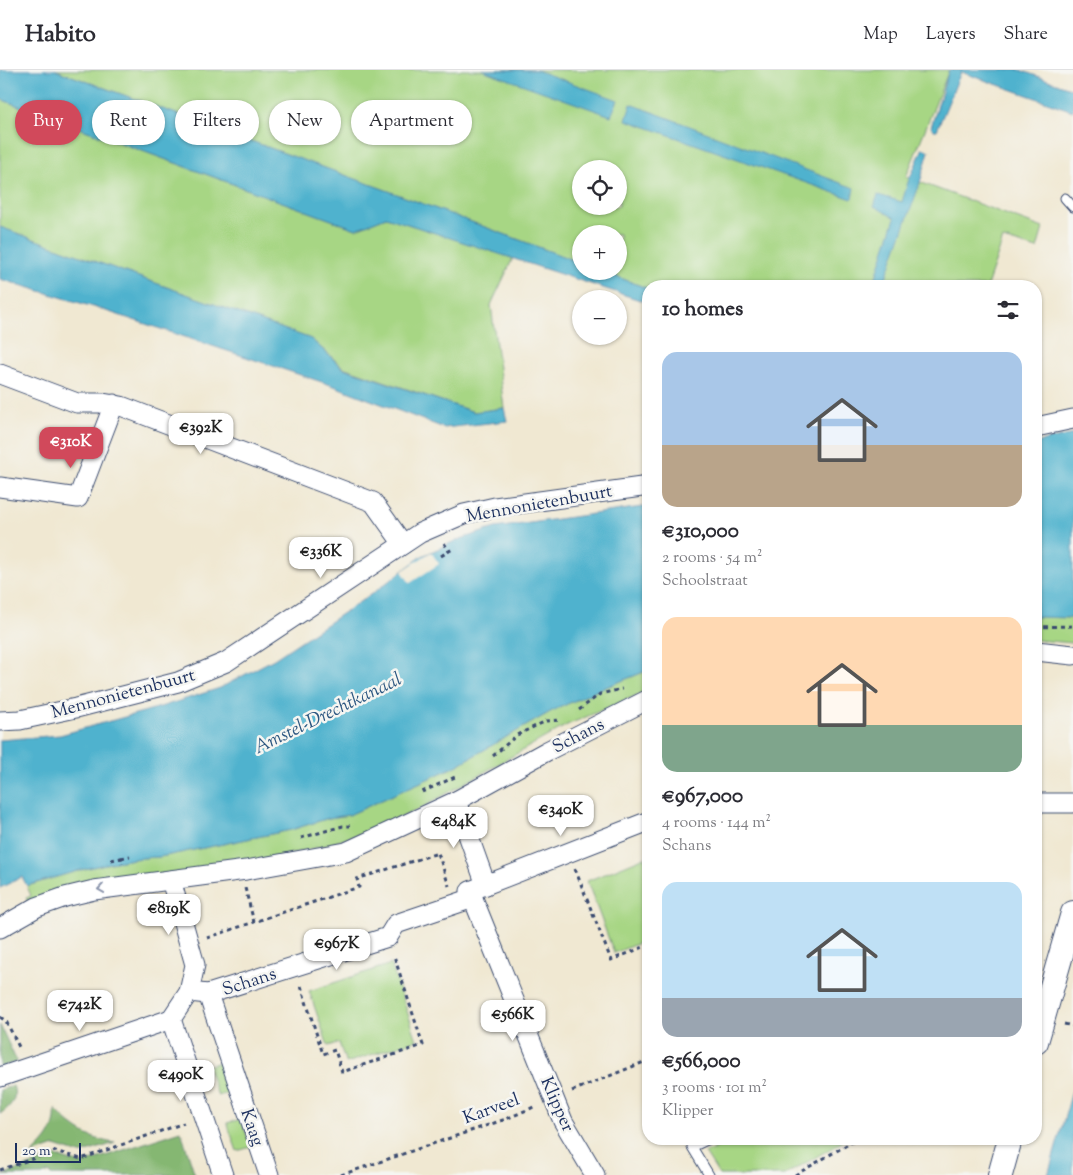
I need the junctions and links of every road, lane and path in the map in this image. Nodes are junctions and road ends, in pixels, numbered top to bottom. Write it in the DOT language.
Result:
graph roads {
  1 [pos="1064,198"];
  2 [pos="1073,207"];
  3 [pos="0,374"];
  4 [pos="114,404"];
  5 [pos="1073,419"];
  6 [pos="1042,427"];
  7 [pos="0,487"];
  8 [pos="642,487"];
  9 [pos="442,541"];
  10 [pos="404,544"];
  11 [pos="453,549"];
  12 [pos="449,551"];
  13 [pos="441,556"];
  14 [pos="1073,626"];
  15 [pos="1042,627"];
  16 [pos="1042,652"];
  17 [pos="1073,655"];
  18 [pos="624,689"];
  19 [pos="642,703"];
  20 [pos="575,713"];
  21 [pos="565,718"];
  22 [pos="0,722"];
  23 [pos="490,759"];
  24 [pos="460,775"];
  25 [pos="417,796"];
  26 [pos="456,801"];
  27 [pos="1073,802"];
  28 [pos="1042,803"];
  29 [pos="642,824"];
  30 [pos="353,827"];
  31 [pos="297,839"];
  32 [pos="569,853"];
  33 [pos="130,856"];
  34 [pos="121,858"];
  35 [pos="111,860"];
  36 [pos="122,864"];
  37 [pos="241,871"];
  38 [pos="171,880"];
  39 [pos="471,895"];
  40 [pos="1073,913"];
  41 [pos="254,922"];
  42 [pos="0,928"];
  43 [pos="388,937"];
  44 [pos="205,939"];
  45 [pos="642,948"];
  46 [pos="294,967"];
  47 [pos="189,992"];
  48 [pos="208,994"];
  49 [pos="0,1017"];
  50 [pos="171,1019"];
  51 [pos="1042,1021"];
  52 [pos="642,1063"];
  53 [pos="29,1067"];
  54 [pos="0,1077"];
  55 [pos="554,1098"];
  56 [pos="204,1117"];
  57 [pos="696,1145"];
  58 [pos="847,1145"];
  59 [pos="1008,1145"];
  60 [pos="0,1170"];
  61 [pos="223,1175"];
  62 [pos="269,1175"];
  63 [pos="341,1175"];
  64 [pos="595,1175"];
  65 [pos="709,1175"];
  66 [pos="796,1175"];
  67 [pos="1000,1175"];
  1 -- 2 [label="lane"];
  3 -- 4 [label="street"];
  4 -- 7 [label="street"];
  4 -- 10 [label="street"];
  5 -- 6 [label="street"];
  8 -- 10 [label="street, Mennonietenbuurt"];
  9 -- 12 [label="path"];
  10 -- 22 [label="street, Mennonietenbuurt"];
  11 -- 12 [label="path"];
  12 -- 13 [label="path"];
  14 -- 15 [label="path"];
  16 -- 17 [label="street"];
  18 -- 20 [label="path"];
  19 -- 26 [label="street, Schans"];
  21 -- 23 [label="path"];
  24 -- 25 [label="path"];
  26 -- 37 [label="street, Schans"];
  26 -- 39 [label="street"];
  27 -- 28 [label="street"];
  29 -- 32 [label="street, Schans"];
  30 -- 31 [label="path"];
  32 -- 39 [label="street, Schans"];
  32 -- 45 [label="path"];
  33 -- 34 [label="path"];
  34 -- 35 [label="path"];
  34 -- 36 [label="path"];
  37 -- 38 [label="street, Schans"];
  37 -- 41 [label="path"];
  38 -- 42 [label="street, Schans, one-way"];
  38 -- 47 [label="street"];
  39 -- 41 [label="path"];
  39 -- 43 [label="street, Schans"];
  39 -- 55 [label="street, Klipper"];
  40 -- 51 [label="street"];
  41 -- 44 [label="path"];
  43 -- 46 [label="street, Schans"];
  43 -- 46 [label="path"];
  46 -- 48 [label="street, Schans"];
  47 -- 48 [label="street, Schans"];
  47 -- 50 [label="street"];
  48 -- 62 [label="street, Kaag"];
  49 -- 53 [label="path"];
  50 -- 53 [label="street"];
  50 -- 56 [label="street"];
  52 -- 55 [label="path, Karveel"];
  53 -- 54 [label="street"];
  55 -- 63 [label="path, Karveel"];
  55 -- 64 [label="street, Klipper"];
  56 -- 60 [label="path"];
  56 -- 61 [label="street"];
  57 -- 65 [label="lane"];
  58 -- 66 [label="path"];
  59 -- 67 [label="street"];
}
